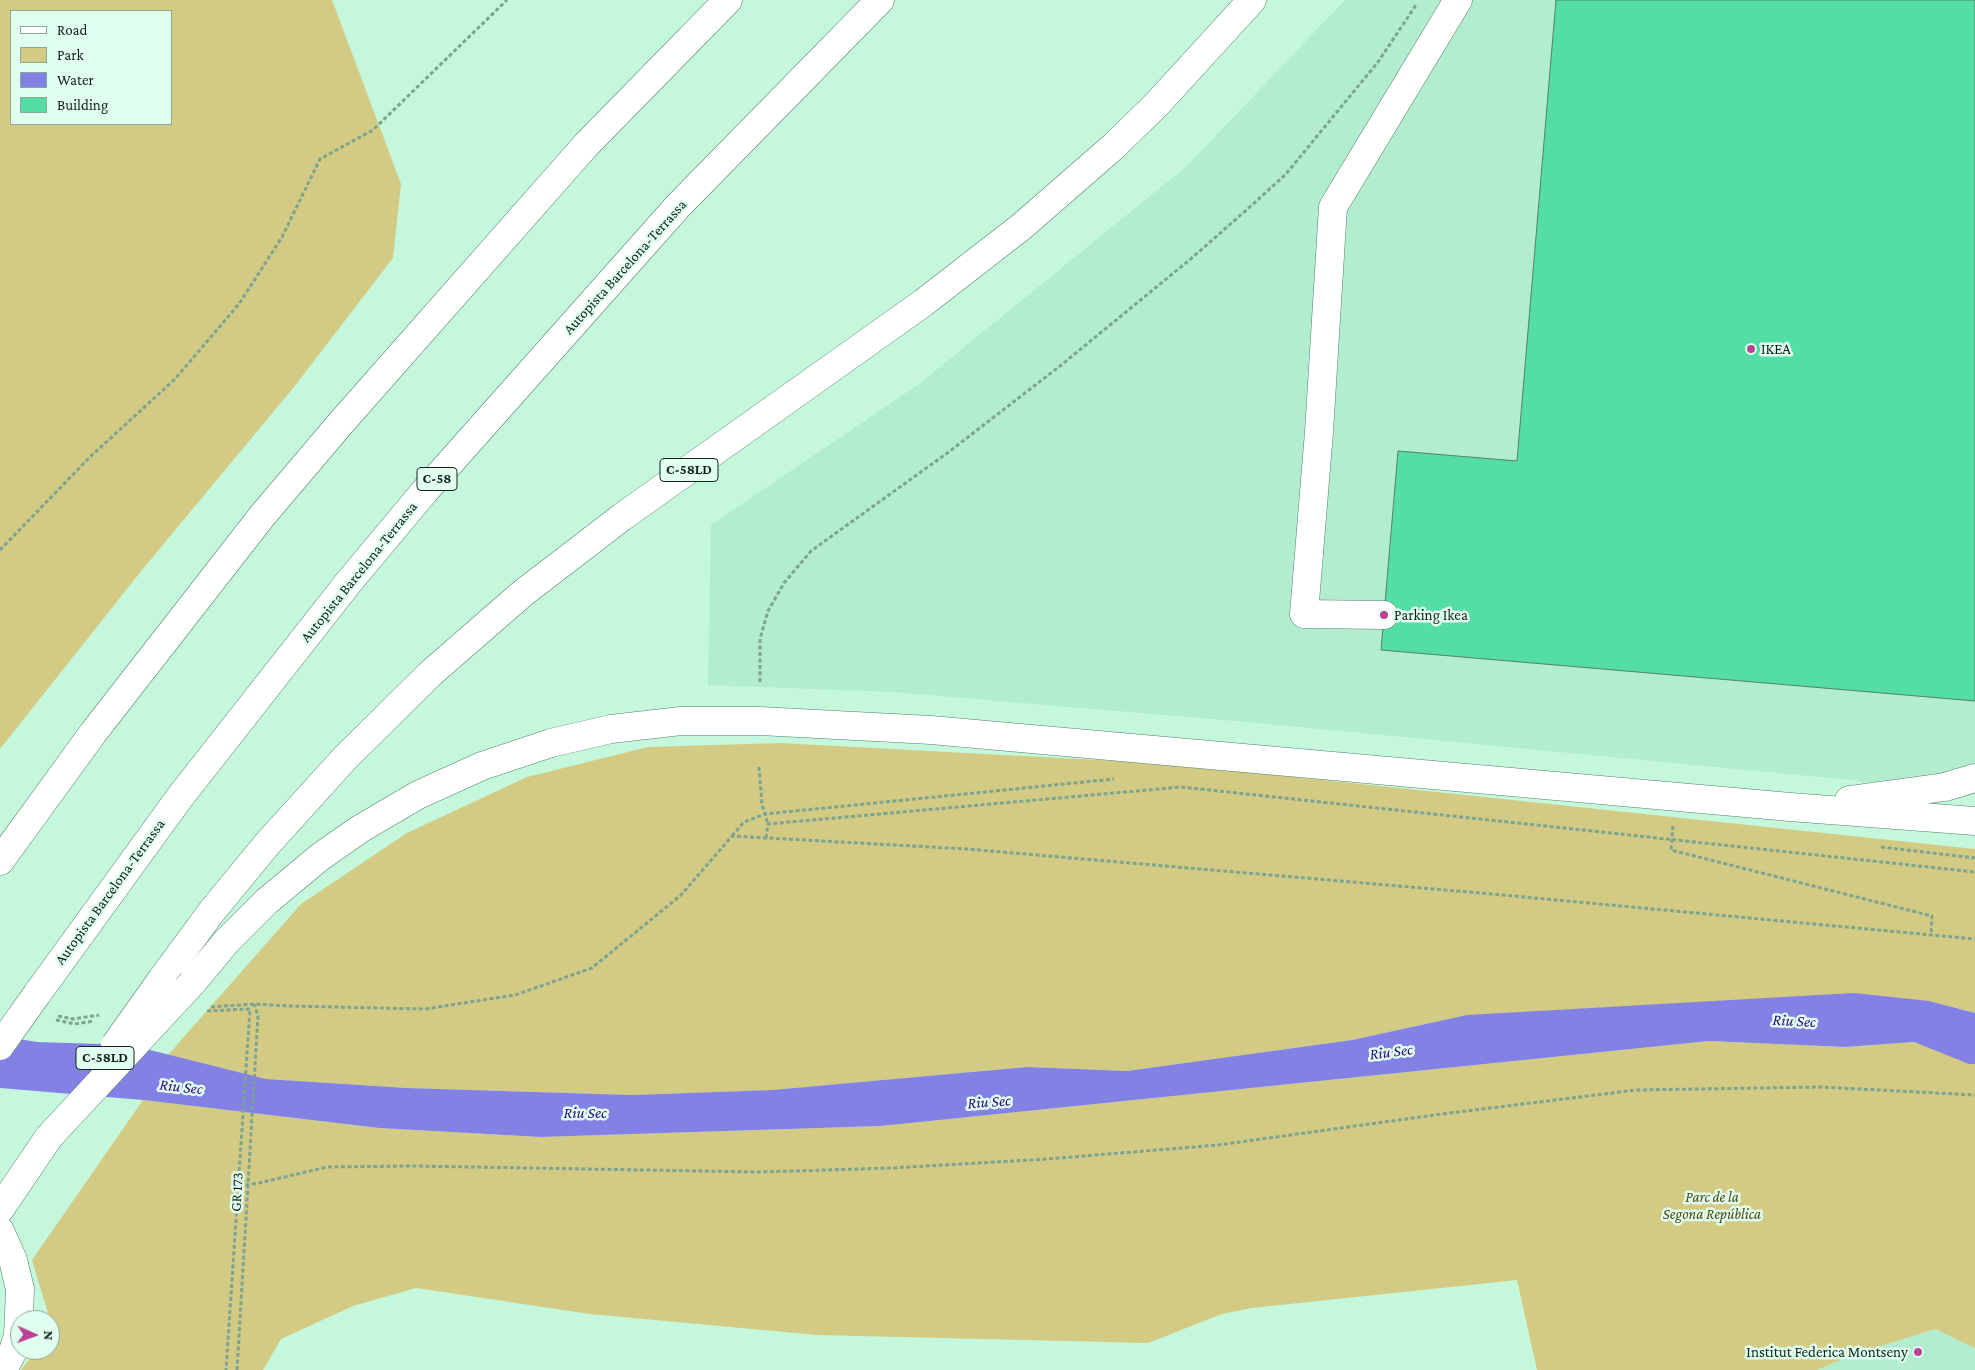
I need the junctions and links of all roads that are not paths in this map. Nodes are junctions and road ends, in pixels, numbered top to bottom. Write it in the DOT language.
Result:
graph roads {
  1 [pos="728,0"];
  2 [pos="880,0"];
  3 [pos="1252,0"];
  4 [pos="1458,0"];
  5 [pos="1384,615"];
  6 [pos="1975,778"];
  7 [pos="1790,807"];
  8 [pos="1975,821"];
  9 [pos="0,861"];
  10 [pos="0,1046"];
  11 [pos="49,1137"];
  12 [pos="0,1209"];
  13 [pos="0,1231"];
  14 [pos="3,1370"];
  1 -- 9 [label="main road"];
  2 -- 10 [label="main road, Autopista Barcelona-Terrassa / C-58, bridge"];
  3 -- 11 [label="main road, C-58LD, bridge"];
  4 -- 5 [label="main road"];
  6 -- 7 [label="main road"];
  7 -- 8 [label="main road"];
  7 -- 11 [label="main road, bridge"];
  11 -- 12 [label="main road, C-58LD"];
  13 -- 14 [label="main road"];
}
